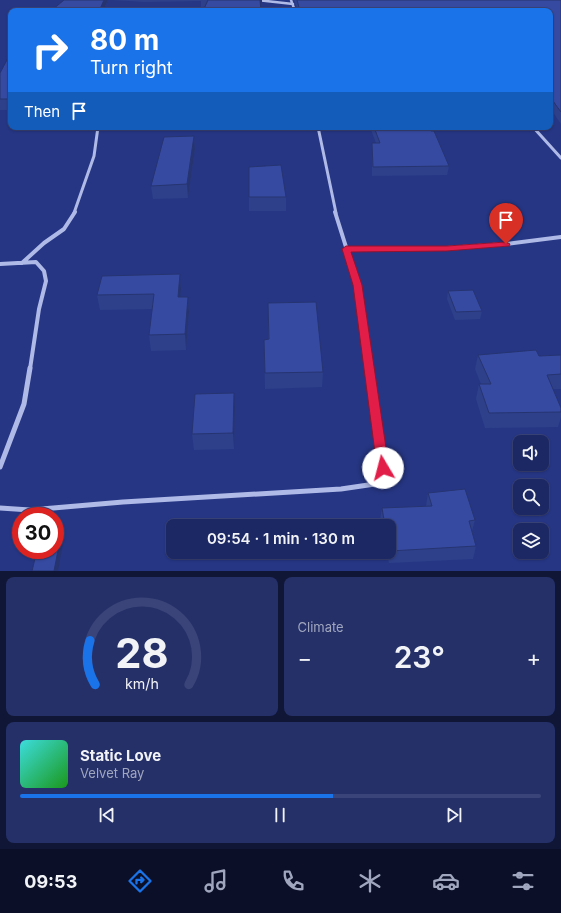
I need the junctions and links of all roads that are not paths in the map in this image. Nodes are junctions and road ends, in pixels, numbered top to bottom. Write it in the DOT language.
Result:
graph roads {
  1 [pos="257,0"];
  2 [pos="291,0"];
  3 [pos="293,4"];
  4 [pos="294,8"];
  5 [pos="98,130"];
  6 [pos="319,130"];
  7 [pos="536,130"];
  8 [pos="561,158"];
  9 [pos="561,237"];
  10 [pos="346,249"];
  11 [pos="22,263"];
  12 [pos="0,264"];
  13 [pos="0,467"];
  14 [pos="0,508"];
  1 -- 3 [label="street"];
  2 -- 3 [label="street"];
  3 -- 4 [label="street"];
  5 -- 11 [label="street"];
  6 -- 10 [label="street"];
  7 -- 8 [label="street"];
  9 -- 10 [label="street"];
  10 -- 14 [label="street"];
  11 -- 12 [label="street"];
  11 -- 13 [label="street"];
}
